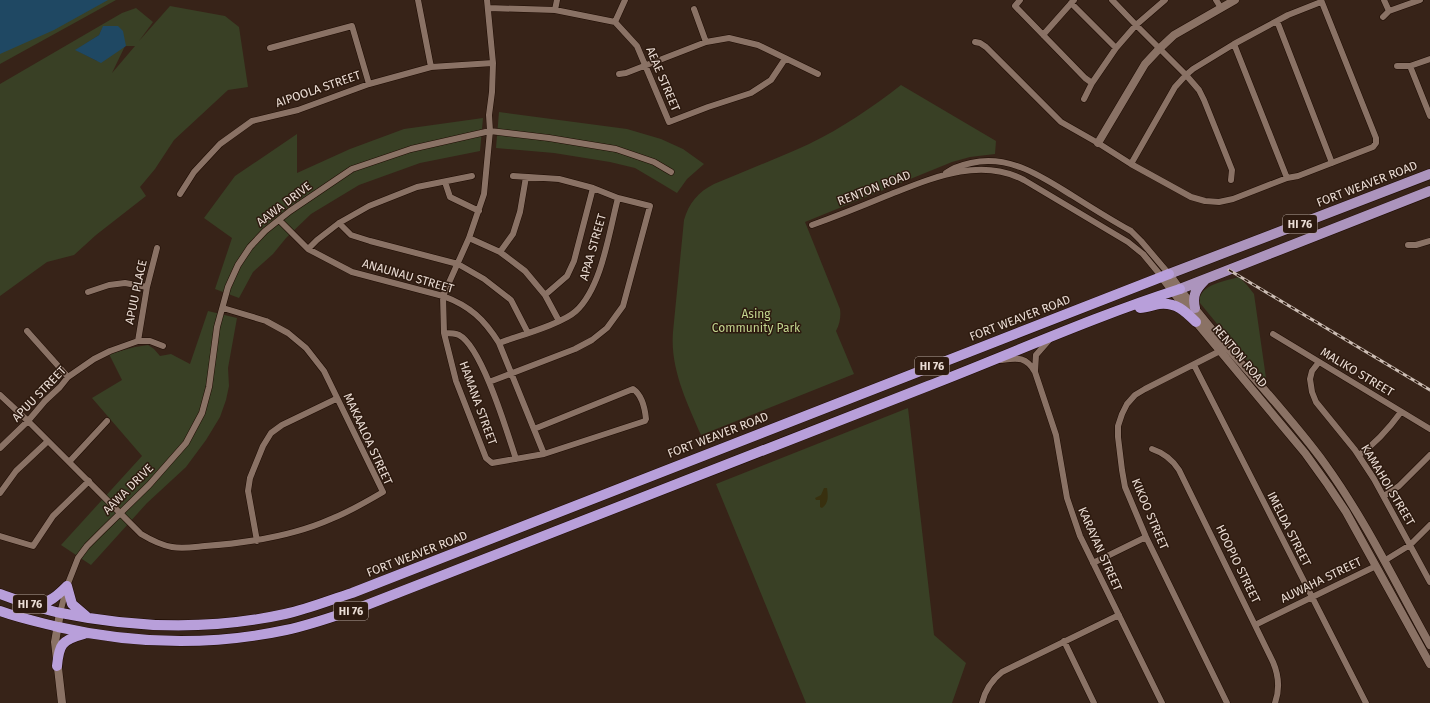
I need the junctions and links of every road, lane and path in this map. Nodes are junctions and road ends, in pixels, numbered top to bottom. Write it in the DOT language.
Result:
graph roads {
  1 [pos="418,0"];
  2 [pos="487,0"];
  3 [pos="557,0"];
  4 [pos="625,0"];
  5 [pos="1010,0"];
  6 [pos="1020,0"];
  7 [pos="1112,0"];
  8 [pos="1165,0"];
  9 [pos="1216,0"];
  10 [pos="1235,0"];
  11 [pos="1384,0"];
  12 [pos="1420,0"];
  13 [pos="1321,1"];
  14 [pos="1072,2"];
  15 [pos="1015,6"];
  16 [pos="488,8"];
  17 [pos="1221,8"];
  18 [pos="694,9"];
  19 [pos="555,10"];
  20 [pos="1389,11"];
  21 [pos="1383,17"];
  22 [pos="615,22"];
  23 [pos="1277,22"];
  24 [pos="1136,25"];
  25 [pos="1043,35"];
  26 [pos="706,42"];
  27 [pos="975,42"];
  28 [pos="1234,44"];
  29 [pos="270,48"];
  30 [pos="1116,48"];
  31 [pos="1159,48"];
  32 [pos="785,59"];
  33 [pos="1430,59"];
  34 [pos="493,63"];
  35 [pos="431,66"];
  36 [pos="645,66"];
  37 [pos="1397,66"];
  38 [pos="1410,66"];
  39 [pos="619,74"];
  40 [pos="818,74"];
  41 [pos="1186,76"];
  42 [pos="1092,83"];
  43 [pos="369,84"];
  44 [pos="1084,99"];
  45 [pos="1430,116"];
  46 [pos="490,131"];
  47 [pos="1098,143"];
  48 [pos="1332,162"];
  49 [pos="1131,164"];
  50 [pos="671,172"];
  51 [pos="945,174"];
  52 [pos="1430,174"];
  53 [pos="472,176"];
  54 [pos="513,176"];
  55 [pos="526,177"];
  56 [pos="1287,178"];
  57 [pos="1231,180"];
  58 [pos="445,182"];
  59 [pos="593,188"];
  60 [pos="1430,191"];
  61 [pos="180,194"];
  62 [pos="618,198"];
  63 [pos="479,212"];
  64 [pos="279,220"];
  65 [pos="339,223"];
  66 [pos="812,226"];
  67 [pos="469,238"];
  68 [pos="1430,241"];
  69 [pos="1408,245"];
  70 [pos="157,248"];
  71 [pos="308,249"];
  72 [pos="500,252"];
  73 [pos="458,264"];
  74 [pos="1166,277"];
  75 [pos="1205,279"];
  76 [pos="147,287"];
  77 [pos="1177,290"];
  78 [pos="88,292"];
  79 [pos="545,295"];
  80 [pos="443,296"];
  81 [pos="1132,306"];
  82 [pos="223,308"];
  83 [pos="1195,308"];
  84 [pos="559,321"];
  85 [pos="1196,322"];
  86 [pos="27,330"];
  87 [pos="444,333"];
  88 [pos="528,333"];
  89 [pos="1273,334"];
  90 [pos="1052,337"];
  91 [pos="138,341"];
  92 [pos="499,343"];
  93 [pos="163,346"];
  94 [pos="1220,351"];
  95 [pos="996,360"];
  96 [pos="1319,362"];
  97 [pos="1194,365"];
  98 [pos="1035,372"];
  99 [pos="511,373"];
  100 [pos="68,377"];
  101 [pos="489,382"];
  102 [pos="1261,387"];
  103 [pos="1255,393"];
  104 [pos="0,396"];
  105 [pos="336,399"];
  106 [pos="1401,412"];
  107 [pos="28,421"];
  108 [pos="107,421"];
  109 [pos="534,428"];
  110 [pos="1430,430"];
  111 [pos="48,441"];
  112 [pos="0,448"];
  113 [pos="1152,449"];
  114 [pos="544,454"];
  115 [pos="1359,455"];
  116 [pos="1430,455"];
  117 [pos="516,459"];
  118 [pos="69,462"];
  119 [pos="89,482"];
  120 [pos="1343,490"];
  121 [pos="0,493"];
  122 [pos="1335,495"];
  123 [pos="1384,496"];
  124 [pos="120,513"];
  125 [pos="1430,525"];
  126 [pos="2,537"];
  127 [pos="1146,537"];
  128 [pos="257,541"];
  129 [pos="1410,545"];
  130 [pos="1384,562"];
  131 [pos="1093,563"];
  132 [pos="1376,566"];
  133 [pos="1430,582"];
  134 [pos="66,586"];
  135 [pos="0,594"];
  136 [pos="1311,597"];
  137 [pos="36,606"];
  138 [pos="0,611"];
  139 [pos="60,613"];
  140 [pos="1119,615"];
  141 [pos="88,618"];
  142 [pos="1255,625"];
  143 [pos="57,627"];
  144 [pos="86,633"];
  145 [pos="1064,641"];
  146 [pos="1428,642"];
  147 [pos="1419,644"];
  148 [pos="1430,664"];
  149 [pos="57,666"];
  150 [pos="62,703"];
  151 [pos="982,703"];
  152 [pos="1094,703"];
  153 [pos="1162,703"];
  154 [pos="1227,703"];
  155 [pos="1275,703"];
  156 [pos="1366,703"];
  1 -- 35 [label="street"];
  2 -- 16 [label="street, HAMANA STREET"];
  3 -- 19 [label="street"];
  4 -- 22 [label="street"];
  5 -- 15 [label="street"];
  6 -- 15 [label="street"];
  7 -- 24 [label="street"];
  8 -- 24 [label="street"];
  9 -- 17 [label="street"];
  10 -- 17 [label="street"];
  11 -- 20 [label="street"];
  12 -- 20 [label="street"];
  13 -- 23 [label="street"];
  13 -- 48 [label="street"];
  14 -- 25 [label="street"];
  14 -- 30 [label="street"];
  15 -- 25 [label="street"];
  16 -- 19 [label="street"];
  16 -- 34 [label="street, HAMANA STREET"];
  17 -- 31 [label="street"];
  18 -- 26 [label="street"];
  19 -- 22 [label="street"];
  20 -- 21 [label="street"];
  22 -- 36 [label="street, AEAE STREET"];
  23 -- 28 [label="street"];
  23 -- 48 [label="street"];
  24 -- 30 [label="street"];
  24 -- 31 [label="street"];
  25 -- 42 [label="street"];
  26 -- 32 [label="street"];
  26 -- 36 [label="street"];
  27 -- 47 [label="street"];
  28 -- 41 [label="street"];
  28 -- 56 [label="street"];
  29 -- 43 [label="street"];
  30 -- 42 [label="street"];
  31 -- 41 [label="street"];
  31 -- 47 [label="street"];
  32 -- 36 [label="street, AEAE STREET"];
  32 -- 40 [label="street"];
  33 -- 38 [label="street"];
  34 -- 35 [label="street, AIPOOLA STREET"];
  34 -- 46 [label="street, HAMANA STREET"];
  35 -- 43 [label="street, AIPOOLA STREET"];
  36 -- 39 [label="street"];
  37 -- 38 [label="street"];
  38 -- 45 [label="street"];
  41 -- 49 [label="street"];
  41 -- 57 [label="street"];
  42 -- 44 [label="street"];
  43 -- 61 [label="street, AIPOOLA STREET"];
  46 -- 50 [label="street, AAWA DRIVE"];
  46 -- 63 [label="street, HAMANA STREET"];
  46 -- 64 [label="street, AAWA DRIVE"];
  47 -- 49 [label="street"];
  48 -- 56 [label="street"];
  49 -- 56 [label="street"];
  51 -- 66 [label="street, RENTON ROAD"];
  51 -- 74 [label="street, RENTON ROAD"];
  51 -- 74 [label="street, RENTON ROAD"];
  52 -- 74 [label="main road, FORT WEAVER ROAD / HI 76"];
  53 -- 58 [label="street"];
  54 -- 55 [label="street"];
  55 -- 59 [label="street"];
  55 -- 72 [label="street"];
  58 -- 63 [label="street"];
  58 -- 65 [label="street"];
  59 -- 62 [label="street"];
  59 -- 79 [label="street"];
  60 -- 75 [label="main road, HI 76"];
  62 -- 84 [label="street, APAA STREET"];
  62 -- 99 [label="street"];
  63 -- 67 [label="street, HAMANA STREET"];
  64 -- 71 [label="street, ANAUNAU STREET"];
  64 -- 82 [label="street, AAWA DRIVE"];
  65 -- 71 [label="street"];
  65 -- 73 [label="street"];
  67 -- 72 [label="street"];
  67 -- 73 [label="street, HAMANA STREET"];
  68 -- 69 [label="street"];
  70 -- 76 [label="street, APUU PLACE"];
  71 -- 80 [label="street, ANAUNAU STREET"];
  72 -- 79 [label="street"];
  73 -- 80 [label="street, HAMANA STREET"];
  73 -- 88 [label="street"];
  74 -- 77 [label="street, RENTON ROAD"];
  74 -- 81 [label="highway"];
  74 -- 141 [label="highway, FORT WEAVER ROAD / HI 76"];
  75 -- 77 [label="main road, HI 76"];
  75 -- 83 [label="main road"];
  76 -- 78 [label="street"];
  76 -- 91 [label="street, APUU PLACE"];
  77 -- 81 [label="highway, HI 76"];
  77 -- 83 [label="street, RENTON ROAD"];
  77 -- 85 [label="street, RENTON ROAD"];
  79 -- 84 [label="street"];
  80 -- 87 [label="street, HAMANA STREET"];
  80 -- 92 [label="street, ANAUNAU STREET"];
  81 -- 85 [label="highway"];
  81 -- 90 [label="highway, HI 76"];
  82 -- 105 [label="street, MAKAALOA STREET"];
  82 -- 124 [label="street, AAWA DRIVE"];
  83 -- 102 [label="street, RENTON ROAD"];
  84 -- 88 [label="street, APAA STREET"];
  85 -- 94 [label="street, RENTON ROAD"];
  86 -- 100 [label="street"];
  87 -- 101 [label="street"];
  87 -- 117 [label="street, HAMANA STREET"];
  88 -- 92 [label="street, APAA STREET"];
  89 -- 96 [label="street, MALIKO STREET"];
  90 -- 95 [label="highway, HI 76"];
  90 -- 98 [label="street, KARAYAN STREET"];
  91 -- 93 [label="street"];
  91 -- 100 [label="street, APUU STREET"];
  92 -- 99 [label="street, ANAUNAU STREET"];
  94 -- 97 [label="street, KIKOO STREET"];
  94 -- 103 [label="street, RENTON ROAD"];
  95 -- 98 [label="street, KARAYAN STREET"];
  95 -- 144 [label="highway, HI 76"];
  96 -- 106 [label="street, MALIKO STREET"];
  96 -- 115 [label="street, KAMAHOI STREET"];
  97 -- 127 [label="street, KIKOO STREET"];
  97 -- 136 [label="street, IMELDA STREET"];
  98 -- 131 [label="street, KARAYAN STREET"];
  99 -- 101 [label="street"];
  99 -- 109 [label="street, ANAUNAU STREET"];
  100 -- 107 [label="street, APUU STREET"];
  101 -- 117 [label="street"];
  102 -- 103 [label="street"];
  102 -- 120 [label="street, RENTON ROAD"];
  103 -- 122 [label="street, RENTON ROAD"];
  104 -- 107 [label="street, MAKAALOA STREET"];
  105 -- 128 [label="street"];
  105 -- 128 [label="street, MAKAALOA STREET"];
  106 -- 110 [label="street, MALIKO STREET"];
  106 -- 115 [label="street"];
  107 -- 111 [label="street, MAKAALOA STREET"];
  107 -- 112 [label="street, APUU STREET"];
  108 -- 118 [label="street"];
  109 -- 114 [label="street, ANAUNAU STREET"];
  109 -- 114 [label="street, HAMANA STREET"];
  111 -- 118 [label="street, MAKAALOA STREET"];
  111 -- 121 [label="street"];
  113 -- 142 [label="street, HOOPIO STREET"];
  114 -- 117 [label="street, HAMANA STREET"];
  115 -- 123 [label="street, KAMAHOI STREET"];
  116 -- 123 [label="street"];
  118 -- 119 [label="street, MAKAALOA STREET"];
  119 -- 124 [label="street, MAKAALOA STREET"];
  119 -- 126 [label="street"];
  120 -- 122 [label="street"];
  120 -- 130 [label="street, RENTON ROAD"];
  122 -- 132 [label="street, RENTON ROAD"];
  123 -- 129 [label="street, KAMAHOI STREET"];
  124 -- 128 [label="street, MAKAALOA STREET"];
  124 -- 134 [label="street, AAWA DRIVE"];
  125 -- 129 [label="street"];
  127 -- 131 [label="street"];
  127 -- 154 [label="street, KIKOO STREET"];
  129 -- 130 [label="street"];
  129 -- 133 [label="street, KAMAHOI STREET"];
  130 -- 132 [label="street"];
  130 -- 146 [label="street, RENTON ROAD"];
  131 -- 140 [label="street, KARAYAN STREET"];
  132 -- 136 [label="street, AUWAHA STREET"];
  132 -- 147 [label="street, RENTON ROAD"];
  134 -- 137 [label="highway"];
  134 -- 139 [label="street, AAWA DRIVE"];
  134 -- 141 [label="highway"];
  135 -- 137 [label="highway, FORT WEAVER ROAD / HI 76"];
  136 -- 142 [label="street, AUWAHA STREET"];
  136 -- 156 [label="street, IMELDA STREET"];
  137 -- 139 [label="highway, FORT WEAVER ROAD / HI 76"];
  138 -- 143 [label="highway, HI 76"];
  139 -- 141 [label="highway, FORT WEAVER ROAD / HI 76"];
  139 -- 143 [label="street"];
  140 -- 145 [label="street"];
  140 -- 153 [label="street, KARAYAN STREET"];
  142 -- 155 [label="street, HOOPIO STREET"];
  143 -- 144 [label="highway, HI 76"];
  143 -- 149 [label="street"];
  144 -- 149 [label="highway"];
  145 -- 151 [label="street"];
  145 -- 152 [label="street"];
  146 -- 147 [label="street"];
  147 -- 148 [label="street, RENTON ROAD"];
  149 -- 150 [label="street"];
}
